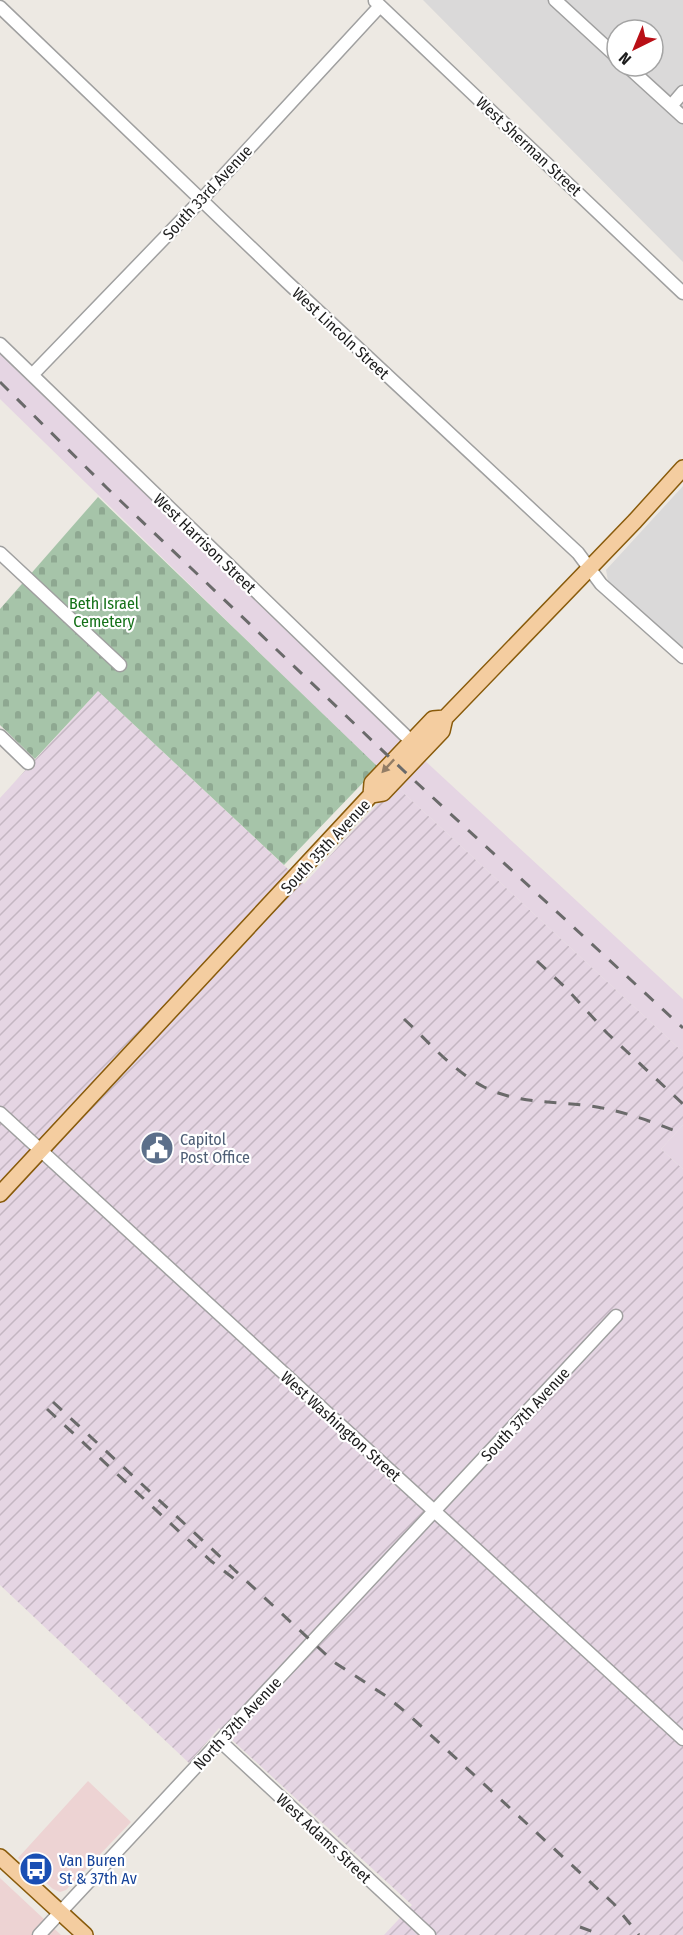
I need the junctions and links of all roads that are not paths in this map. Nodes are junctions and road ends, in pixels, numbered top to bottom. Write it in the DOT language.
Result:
graph roads {
  1 [pos="555,0"];
  2 [pos="377,3"];
  3 [pos="0,7"];
  4 [pos="605,46"];
  5 [pos="640,78"];
  6 [pos="683,92"];
  7 [pos="670,106"];
  8 [pos="683,117"];
  9 [pos="202,199"];
  10 [pos="683,292"];
  11 [pos="0,344"];
  12 [pos="32,375"];
  13 [pos="683,468"];
  14 [pos="0,553"];
  15 [pos="590,568"];
  16 [pos="683,657"];
  17 [pos="120,665"];
  18 [pos="445,718"];
  19 [pos="0,736"];
  20 [pos="411,741"];
  21 [pos="28,763"];
  22 [pos="371,795"];
  23 [pos="0,1113"];
  24 [pos="40,1150"];
  25 [pos="0,1194"];
  26 [pos="616,1316"];
  27 [pos="435,1512"];
  28 [pos="683,1739"];
  29 [pos="220,1741"];
  30 [pos="0,1857"];
  31 [pos="60,1912"];
  32 [pos="39,1935"];
  33 [pos="85,1935"];
  34 [pos="429,1935"];
  1 -- 4 [label="street"];
  2 -- 9 [label="street, South 33rd Avenue"];
  2 -- 10 [label="street, West Sherman Street"];
  3 -- 9 [label="street, West Lincoln Street"];
  5 -- 7 [label="street"];
  6 -- 7 [label="street"];
  7 -- 8 [label="street"];
  9 -- 12 [label="street, South 33rd Avenue"];
  9 -- 15 [label="street, West Lincoln Street"];
  11 -- 12 [label="street, West Harrison Street"];
  12 -- 20 [label="street, West Harrison Street"];
  13 -- 15 [label="main road, South 35th Avenue"];
  14 -- 17 [label="street"];
  15 -- 16 [label="street, West Lincoln Street"];
  15 -- 18 [label="main road, South 35th Avenue"];
  18 -- 20 [label="main road"];
  18 -- 22 [label="main road, South 35th Avenue"];
  19 -- 21 [label="street"];
  20 -- 22 [label="main road, one-way"];
  22 -- 24 [label="main road, South 35th Avenue"];
  23 -- 24 [label="street, West Washington Street"];
  24 -- 25 [label="main road, South 35th Avenue"];
  24 -- 27 [label="street, West Washington Street"];
  26 -- 27 [label="street, South 37th Avenue"];
  27 -- 28 [label="street, West Washington Street"];
  27 -- 29 [label="street, North 37th Avenue"];
  29 -- 31 [label="street, North 37th Avenue"];
  29 -- 34 [label="street, West Adams Street"];
  30 -- 31 [label="main road"];
  31 -- 32 [label="street, North 37th Avenue"];
  31 -- 33 [label="main road"];
}
